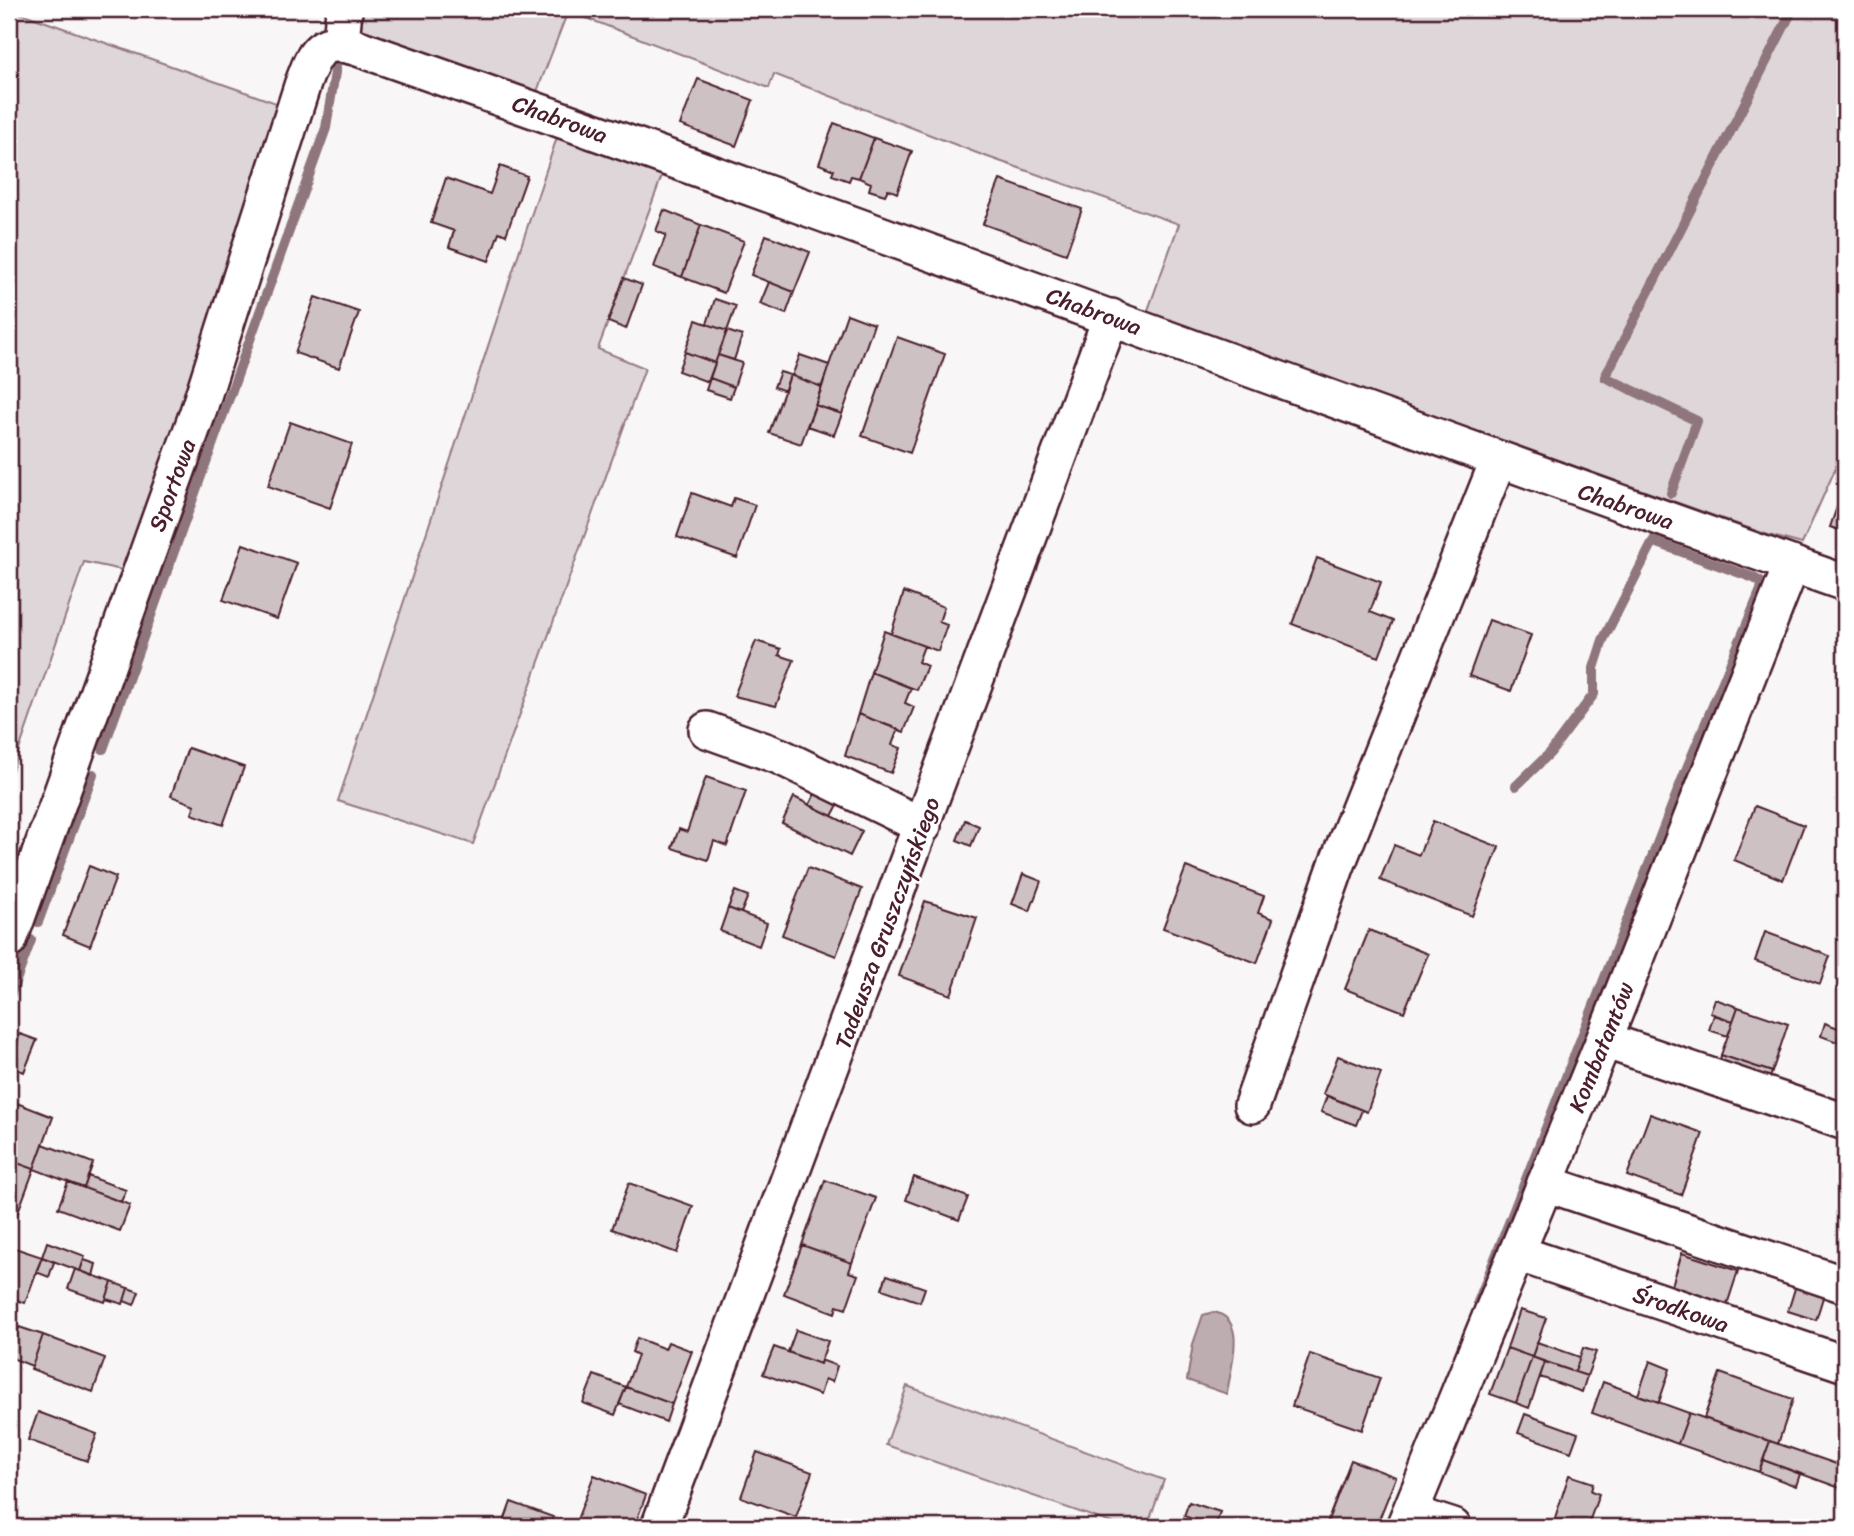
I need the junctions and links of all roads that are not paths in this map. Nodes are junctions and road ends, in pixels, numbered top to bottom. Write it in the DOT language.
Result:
graph roads {
  1 [pos="344,9"];
  2 [pos="341,43"];
  3 [pos="1111,317"];
  4 [pos="1498,461"];
  5 [pos="1792,564"];
  6 [pos="1845,583"];
  7 [pos="707,730"];
  8 [pos="923,826"];
  9 [pos="9,940"];
  10 [pos="1604,1041"];
  11 [pos="1252,1104"];
  12 [pos="1845,1122"];
  13 [pos="1545,1183"];
  14 [pos="1517,1253"];
  15 [pos="1845,1285"];
  16 [pos="1845,1364"];
  17 [pos="1407,1520"];
  18 [pos="659,1527"];
  19 [pos="1453,1527"];
  1 -- 2 [label="street"];
  2 -- 3 [label="street, Chabrowa"];
  2 -- 9 [label="street, Sportowa"];
  3 -- 4 [label="street, Chabrowa"];
  3 -- 8 [label="street, Tadeusza Gruszczyńskiego"];
  4 -- 5 [label="street, Chabrowa"];
  4 -- 11 [label="street"];
  5 -- 6 [label="street, Chabrowa"];
  5 -- 10 [label="street, Kombatantów"];
  7 -- 8 [label="street"];
  8 -- 18 [label="street, Tadeusza Gruszczyńskiego"];
  10 -- 12 [label="street"];
  10 -- 13 [label="street, Kombatantów"];
  13 -- 14 [label="street, Kombatantów"];
  13 -- 15 [label="street"];
  14 -- 16 [label="street, Środkowa"];
  14 -- 17 [label="street, Kombatantów"];
  17 -- 19 [label="street"];
}
